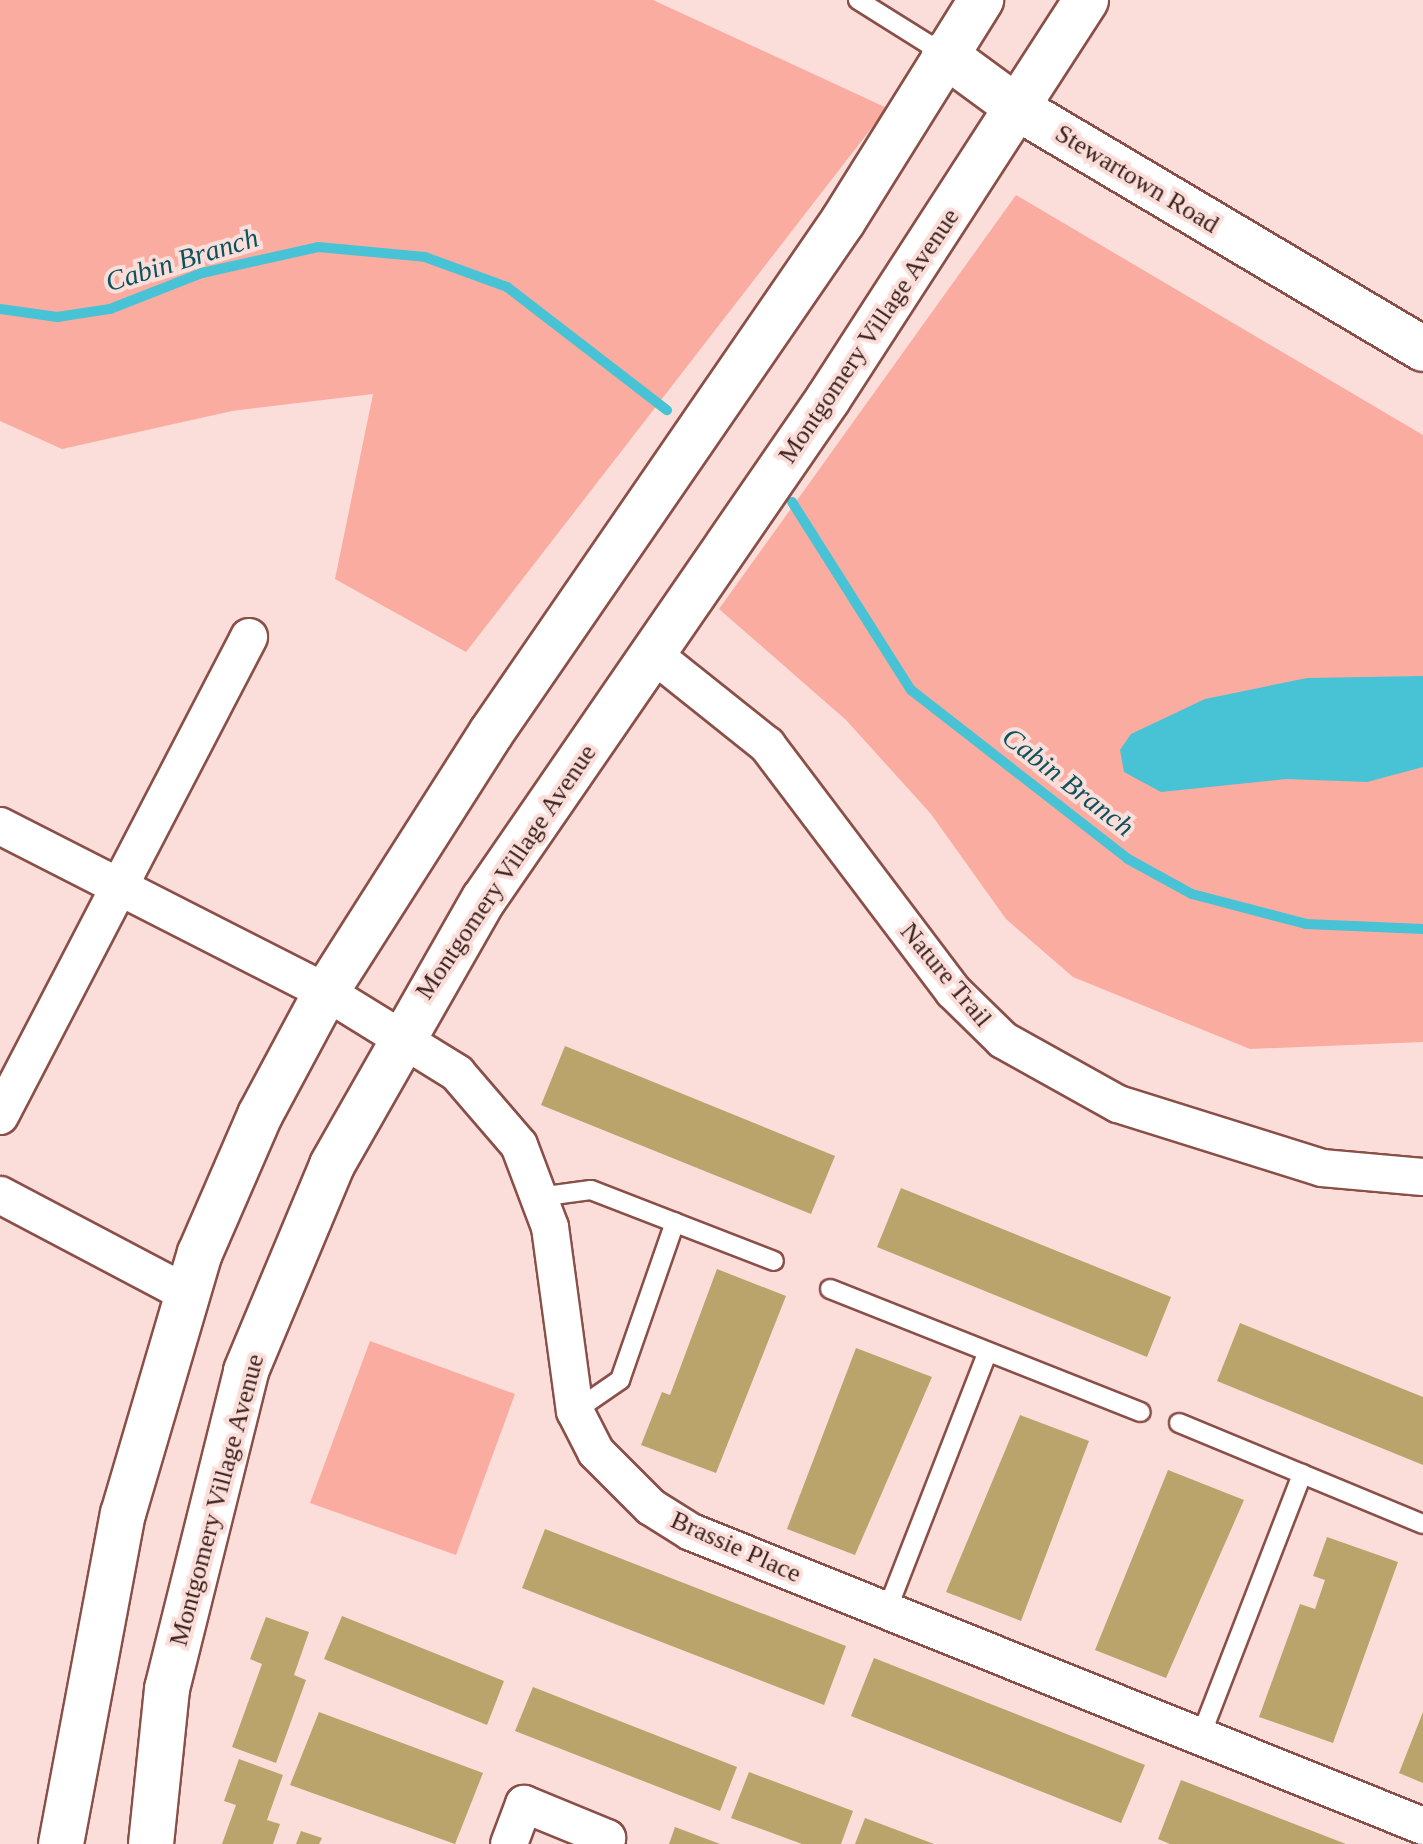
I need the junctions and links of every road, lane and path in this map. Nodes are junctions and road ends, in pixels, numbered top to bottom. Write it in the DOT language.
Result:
graph roads {
  1 [pos="858,0"];
  2 [pos="981,0"];
  3 [pos="1086,0"];
  4 [pos="944,54"];
  5 [pos="1019,109"];
  6 [pos="1423,349"];
  7 [pos="249,637"];
  8 [pos="653,654"];
  9 [pos="0,826"];
  10 [pos="119,887"];
  11 [pos="326,992"];
  12 [pos="400,1037"];
  13 [pos="0,1116"];
  14 [pos="1423,1177"];
  15 [pos="0,1195"];
  16 [pos="539,1197"];
  17 [pos="675,1222"];
  18 [pos="774,1261"];
  19 [pos="830,1289"];
  20 [pos="188,1294"];
  21 [pos="987,1353"];
  22 [pos="575,1411"];
  23 [pos="1140,1412"];
  24 [pos="1179,1423"];
  25 [pos="1302,1474"];
  26 [pos="1423,1524"];
  27 [pos="887,1610"];
  28 [pos="1201,1735"];
  29 [pos="1423,1826"];
  30 [pos="61,1844"];
  31 [pos="151,1844"];
  32 [pos="509,1844"];
  33 [pos="605,1844"];
  1 -- 4 [label="lane, Stewartown Road"];
  2 -- 4 [label="main road"];
  3 -- 5 [label="main road, Montgomery Village Avenue"];
  4 -- 5 [label="main road, Stewartown Road"];
  4 -- 11 [label="main road"];
  5 -- 6 [label="main road, Stewartown Road"];
  5 -- 8 [label="main road, Montgomery Village Avenue"];
  7 -- 10 [label="street"];
  8 -- 12 [label="main road, Montgomery Village Avenue"];
  8 -- 14 [label="street, Nature Trail"];
  9 -- 10 [label="street, Brassie Place"];
  10 -- 11 [label="street, Brassie Place"];
  10 -- 13 [label="street"];
  11 -- 12 [label="street, Brassie Place"];
  11 -- 20 [label="main road"];
  12 -- 16 [label="street, Brassie Place"];
  12 -- 31 [label="main road, Montgomery Village Avenue"];
  15 -- 20 [label="street"];
  16 -- 17 [label="lane"];
  16 -- 22 [label="street, Brassie Place"];
  17 -- 18 [label="lane"];
  17 -- 22 [label="lane"];
  19 -- 21 [label="lane"];
  20 -- 30 [label="main road"];
  21 -- 23 [label="lane"];
  21 -- 27 [label="lane"];
  22 -- 27 [label="street, Brassie Place"];
  24 -- 25 [label="lane"];
  25 -- 26 [label="lane"];
  25 -- 28 [label="lane"];
  27 -- 28 [label="street, Brassie Place"];
  28 -- 29 [label="street, Brassie Place"];
  32 -- 33 [label="street"];
}
